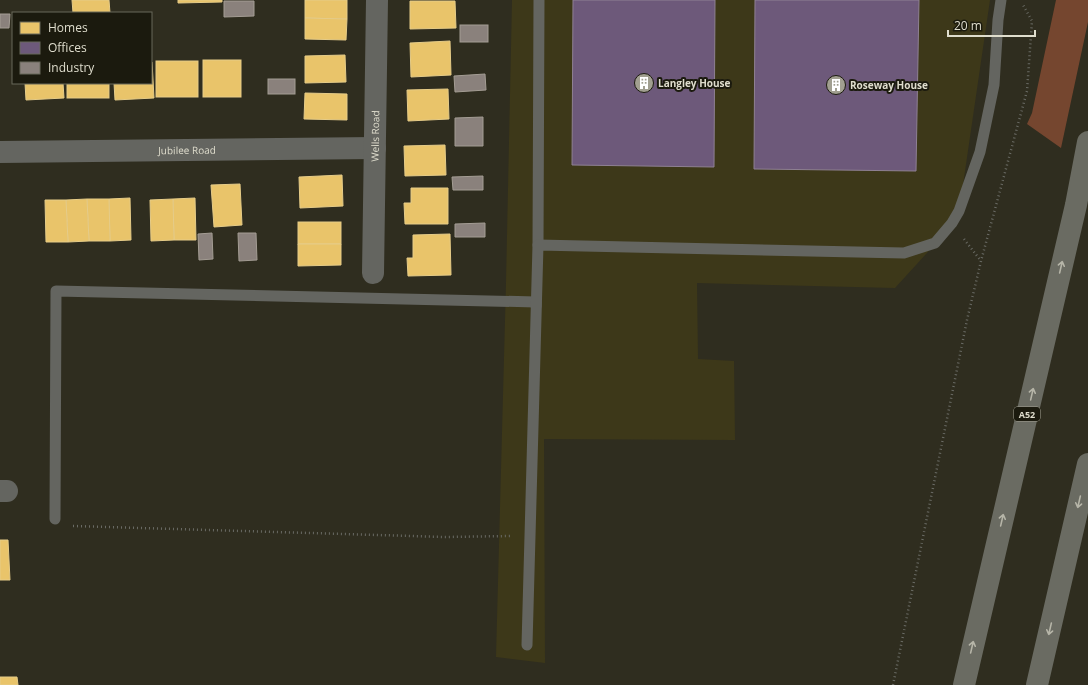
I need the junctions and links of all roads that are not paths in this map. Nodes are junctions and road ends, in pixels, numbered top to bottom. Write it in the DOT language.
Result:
graph roads {
  1 [pos="377,0"];
  2 [pos="539,0"];
  3 [pos="1001,0"];
  4 [pos="1088,142"];
  5 [pos="375,148"];
  6 [pos="0,152"];
  7 [pos="538,245"];
  8 [pos="373,273"];
  9 [pos="536,306"];
  10 [pos="1088,464"];
  11 [pos="55,519"];
  12 [pos="527,645"];
  13 [pos="964,685"];
  14 [pos="1037,685"];
  1 -- 5 [label="street, Wells Road"];
  2 -- 7 [label="lane"];
  3 -- 7 [label="lane"];
  13 -- 4 [label="highway, A52, one-way"];
  5 -- 6 [label="street, Jubilee Road"];
  5 -- 8 [label="street, Wells Road"];
  7 -- 9 [label="lane"];
  9 -- 11 [label="lane"];
  9 -- 12 [label="lane"];
  10 -- 14 [label="highway, one-way"];
}
